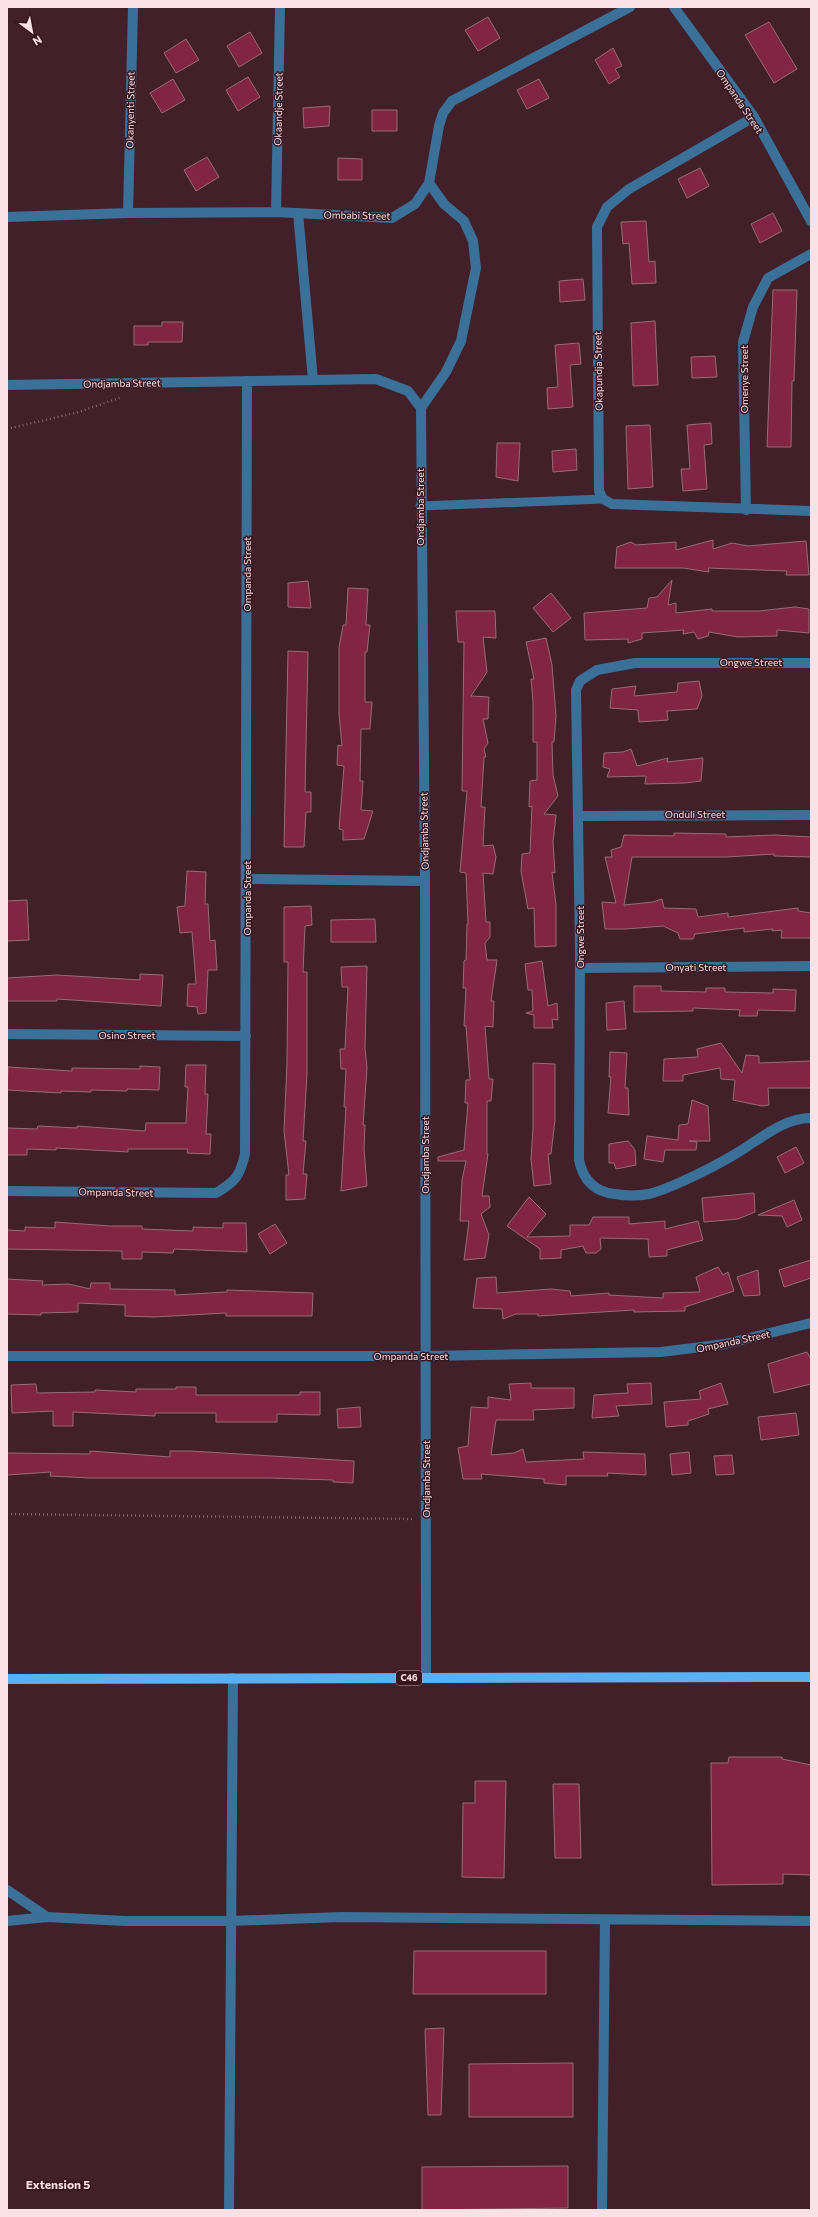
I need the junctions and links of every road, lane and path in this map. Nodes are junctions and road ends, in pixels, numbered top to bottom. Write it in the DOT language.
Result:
graph roads {
  1 [pos="133,7"];
  2 [pos="280,7"];
  3 [pos="630,7"];
  4 [pos="674,7"];
  5 [pos="754,117"];
  6 [pos="429,183"];
  7 [pos="276,212"];
  8 [pos="128,213"];
  9 [pos="298,213"];
  10 [pos="7,217"];
  11 [pos="811,221"];
  12 [pos="811,254"];
  13 [pos="313,380"];
  14 [pos="247,381"];
  15 [pos="7,385"];
  16 [pos="128,395"];
  17 [pos="420,408"];
  18 [pos="7,429"];
  19 [pos="603,499"];
  20 [pos="420,506"];
  21 [pos="746,510"];
  22 [pos="811,511"];
  23 [pos="811,663"];
  24 [pos="811,815"];
  25 [pos="579,816"];
  26 [pos="247,879"];
  27 [pos="425,881"];
  28 [pos="811,966"];
  29 [pos="580,968"];
  30 [pos="7,1034"];
  31 [pos="246,1036"];
  32 [pos="811,1118"];
  33 [pos="7,1190"];
  34 [pos="811,1323"];
  35 [pos="7,1356"];
  36 [pos="426,1356"];
  37 [pos="7,1514"];
  38 [pos="426,1520"];
  39 [pos="811,1677"];
  40 [pos="233,1678"];
  41 [pos="426,1678"];
  42 [pos="7,1680"];
  43 [pos="7,1890"];
  44 [pos="46,1917"];
  45 [pos="230,1920"];
  46 [pos="604,1920"];
  47 [pos="811,1920"];
  48 [pos="7,1921"];
  49 [pos="229,2210"];
  50 [pos="602,2210"];
  1 -- 8 [label="street, Okanyenti Street"];
  2 -- 7 [label="street, Okaandje Street"];
  3 -- 6 [label="street, Ombabi Street"];
  4 -- 5 [label="street, Ompanda Street"];
  5 -- 11 [label="street, Ompanda Street"];
  5 -- 19 [label="street, Okapundja Street"];
  6 -- 9 [label="street, Ombabi Street"];
  6 -- 17 [label="street"];
  7 -- 8 [label="street, Ombabi Street"];
  7 -- 9 [label="street, Ombabi Street"];
  8 -- 10 [label="street, Ombabi Street"];
  9 -- 13 [label="street"];
  12 -- 21 [label="street, Omenye Street"];
  13 -- 14 [label="street, Ondjamba Street"];
  13 -- 17 [label="street, Ondjamba Street"];
  14 -- 15 [label="street, Ondjamba Street"];
  14 -- 26 [label="street, Ompanda Street"];
  16 -- 18 [label="path"];
  17 -- 20 [label="street, Ondjamba Street"];
  19 -- 20 [label="lane"];
  19 -- 21 [label="street"];
  20 -- 27 [label="street, Ondjamba Street"];
  21 -- 22 [label="street"];
  23 -- 25 [label="street, Ongwe Street"];
  24 -- 25 [label="street, Onduli Street"];
  25 -- 29 [label="street, Ongwe Street"];
  26 -- 27 [label="street"];
  26 -- 31 [label="street, Ompanda Street"];
  27 -- 36 [label="street, Ondjamba Street"];
  28 -- 29 [label="street, Onyati Street"];
  29 -- 32 [label="street, Ongwe Street"];
  30 -- 31 [label="street, Osino Street"];
  31 -- 33 [label="street, Ompanda Street"];
  34 -- 36 [label="street, Ompanda Street"];
  35 -- 36 [label="street, Ompanda Street"];
  36 -- 38 [label="street, Ondjamba Street"];
  37 -- 38 [label="path"];
  38 -- 41 [label="street, Ondjamba Street"];
  39 -- 41 [label="main road, C46"];
  40 -- 41 [label="main road, C46"];
  40 -- 42 [label="main road, C46"];
  40 -- 45 [label="street"];
  43 -- 44 [label="street"];
  44 -- 45 [label="street"];
  44 -- 48 [label="street"];
  45 -- 46 [label="street"];
  45 -- 49 [label="street"];
  46 -- 47 [label="street"];
  46 -- 50 [label="street"];
}
